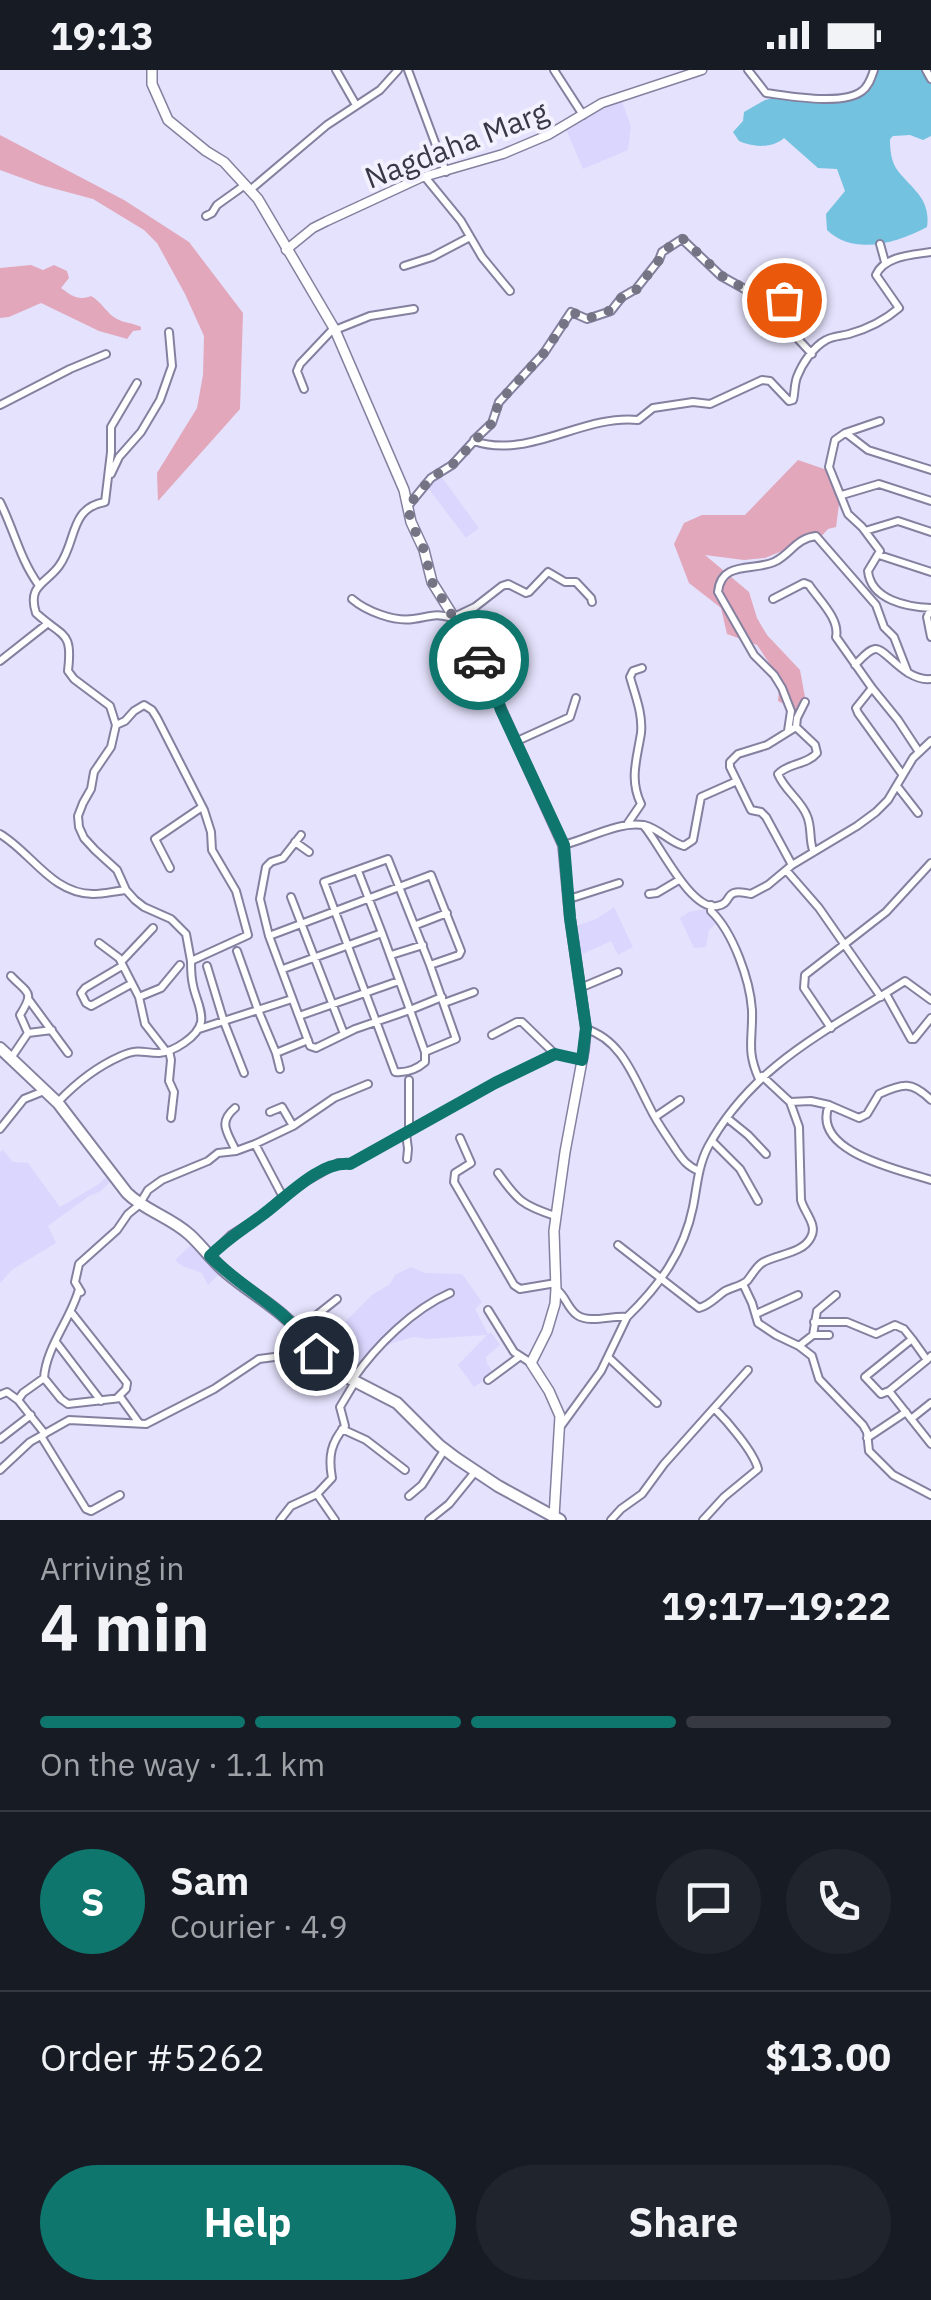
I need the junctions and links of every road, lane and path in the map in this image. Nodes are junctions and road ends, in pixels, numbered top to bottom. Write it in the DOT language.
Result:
graph roads {
  1 [pos="152,70"];
  2 [pos="336,70"];
  3 [pos="398,70"];
  4 [pos="408,70"];
  5 [pos="554,70"];
  6 [pos="702,70"];
  7 [pos="748,70"];
  8 [pos="874,70"];
  9 [pos="926,70"];
  10 [pos="931,79"];
  11 [pos="356,105"];
  12 [pos="584,116"];
  13 [pos="446,172"];
  14 [pos="424,177"];
  15 [pos="247,188"];
  16 [pos="206,216"];
  17 [pos="470,237"];
  18 [pos="880,244"];
  19 [pos="286,250"];
  20 [pos="931,252"];
  21 [pos="885,262"];
  22 [pos="404,266"];
  23 [pos="510,291"];
  24 [pos="786,296"];
  25 [pos="414,309"];
  26 [pos="773,311"];
  27 [pos="335,329"];
  28 [pos="169,332"];
  29 [pos="106,354"];
  30 [pos="812,354"];
  31 [pos="137,383"];
  32 [pos="304,388"];
  33 [pos="0,405"];
  34 [pos="880,421"];
  35 [pos="844,432"];
  36 [pos="474,441"];
  37 [pos="931,470"];
  38 [pos="108,479"];
  39 [pos="842,496"];
  40 [pos="931,501"];
  41 [pos="0,502"];
  42 [pos="408,506"];
  43 [pos="865,531"];
  44 [pos="931,532"];
  45 [pos="879,555"];
  46 [pos="931,572"];
  47 [pos="38,584"];
  48 [pos="352,598"];
  49 [pos="773,599"];
  50 [pos="592,602"];
  51 [pos="931,609"];
  52 [pos="452,618"];
  53 [pos="47,624"];
  54 [pos="931,638"];
  55 [pos="0,661"];
  56 [pos="855,664"];
  57 [pos="642,668"];
  58 [pos="908,673"];
  59 [pos="931,679"];
  60 [pos="872,688"];
  61 [pos="576,698"];
  62 [pos="805,702"];
  63 [pos="116,725"];
  64 [pos="792,729"];
  65 [pos="931,741"];
  66 [pos="516,742"];
  67 [pos="920,752"];
  68 [pos="902,774"];
  69 [pos="737,780"];
  70 [pos="897,786"];
  71 [pos="202,808"];
  72 [pos="918,812"];
  73 [pos="628,823"];
  74 [pos="643,825"];
  75 [pos="0,834"];
  76 [pos="564,845"];
  77 [pos="813,850"];
  78 [pos="309,852"];
  79 [pos="931,863"];
  80 [pos="170,868"];
  81 [pos="789,868"];
  82 [pos="358,871"];
  83 [pos="679,880"];
  84 [pos="619,884"];
  85 [pos="400,886"];
  86 [pos="126,890"];
  87 [pos="650,894"];
  88 [pos="291,897"];
  89 [pos="368,898"];
  90 [pos="569,899"];
  91 [pos="711,905"];
  92 [pos="335,911"];
  93 [pos="447,913"];
  94 [pos="301,924"];
  95 [pos="416,924"];
  96 [pos="153,928"];
  97 [pos="382,933"];
  98 [pos="269,936"];
  99 [pos="99,942"];
  100 [pos="348,945"];
  101 [pos="423,945"];
  102 [pos="843,945"];
  103 [pos="237,951"];
  104 [pos="390,956"];
  105 [pos="314,958"];
  106 [pos="191,961"];
  107 [pos="121,964"];
  108 [pos="180,965"];
  109 [pos="430,965"];
  110 [pos="207,966"];
  111 [pos="283,970"];
  112 [pos="618,972"];
  113 [pos="11,976"];
  114 [pos="399,981"];
  115 [pos="131,984"];
  116 [pos="580,988"];
  117 [pos="365,992"];
  118 [pos="474,992"];
  119 [pos="883,995"];
  120 [pos="930,996"];
  121 [pos="139,997"];
  122 [pos="292,999"];
  123 [pos="29,1000"];
  124 [pos="443,1000"];
  125 [pos="332,1003"];
  126 [pos="258,1010"];
  127 [pos="410,1010"];
  128 [pos="300,1016"];
  129 [pos="931,1018"];
  130 [pos="224,1022"];
  131 [pos="376,1022"];
  132 [pos="586,1028"];
  133 [pos="831,1028"];
  134 [pos="199,1029"];
  135 [pos="52,1030"];
  136 [pos="28,1033"];
  137 [pos="344,1034"];
  138 [pos="492,1034"];
  139 [pos="308,1040"];
  140 [pos="0,1048"];
  141 [pos="168,1051"];
  142 [pos="276,1052"];
  143 [pos="424,1052"];
  144 [pos="68,1053"];
  145 [pos="555,1054"];
  146 [pos="11,1058"];
  147 [pos="582,1060"];
  148 [pos="280,1069"];
  149 [pos="244,1074"];
  150 [pos="761,1078"];
  151 [pos="409,1080"];
  152 [pos="368,1084"];
  153 [pos="46,1090"];
  154 [pos="680,1100"];
  155 [pos="931,1100"];
  156 [pos="790,1102"];
  157 [pos="58,1103"];
  158 [pos="830,1106"];
  159 [pos="234,1108"];
  160 [pos="270,1112"];
  161 [pos="654,1116"];
  162 [pos="171,1118"];
  163 [pos="726,1118"];
  164 [pos="293,1126"];
  165 [pos="0,1129"];
  166 [pos="407,1132"];
  167 [pos="460,1138"];
  168 [pos="712,1141"];
  169 [pos="255,1144"];
  170 [pos="236,1151"];
  171 [pos="766,1154"];
  172 [pos="406,1160"];
  173 [pos="699,1171"];
  174 [pos="498,1173"];
  175 [pos="931,1180"];
  176 [pos="283,1197"];
  177 [pos="758,1201"];
  178 [pos="139,1205"];
  179 [pos="556,1216"];
  180 [pos="618,1246"];
  181 [pos="210,1256"];
  182 [pos="662,1280"];
  183 [pos="742,1284"];
  184 [pos="556,1286"];
  185 [pos="450,1293"];
  186 [pos="798,1295"];
  187 [pos="836,1295"];
  188 [pos="336,1299"];
  189 [pos="488,1310"];
  190 [pos="72,1312"];
  191 [pos="756,1314"];
  192 [pos="627,1318"];
  193 [pos="814,1322"];
  194 [pos="298,1330"];
  195 [pos="813,1335"];
  196 [pos="830,1335"];
  197 [pos="912,1338"];
  198 [pos="56,1342"];
  199 [pos="799,1346"];
  200 [pos="519,1357"];
  201 [pos="608,1357"];
  202 [pos="321,1358"];
  203 [pos="929,1358"];
  204 [pos="531,1363"];
  205 [pos="748,1370"];
  206 [pos="44,1378"];
  207 [pos="488,1380"];
  208 [pos="354,1381"];
  209 [pos="888,1392"];
  210 [pos="0,1396"];
  211 [pos="118,1397"];
  212 [pos="18,1400"];
  213 [pos="101,1401"];
  214 [pos="657,1403"];
  215 [pos="931,1403"];
  216 [pos="714,1408"];
  217 [pos="31,1414"];
  218 [pos="909,1416"];
  219 [pos="140,1424"];
  220 [pos="342,1429"];
  221 [pos="558,1432"];
  222 [pos="43,1435"];
  223 [pos="867,1438"];
  224 [pos="0,1439"];
  225 [pos="931,1444"];
  226 [pos="445,1450"];
  227 [pos="0,1470"];
  228 [pos="404,1470"];
  229 [pos="476,1471"];
  230 [pos="318,1494"];
  231 [pos="120,1495"];
  232 [pos="409,1496"];
  233 [pos="931,1496"];
  234 [pos="554,1519"];
  235 [pos="280,1520"];
  236 [pos="335,1520"];
  237 [pos="429,1520"];
  238 [pos="610,1520"];
  239 [pos="703,1520"];
  1 -- 15 [label="main road"];
  2 -- 11 [label="street"];
  3 -- 11 [label="street"];
  4 -- 13 [label="street"];
  5 -- 12 [label="street"];
  6 -- 12 [label="street, Nagdaha Marg"];
  7 -- 8 [label="street"];
  9 -- 10 [label="street"];
  11 -- 15 [label="street"];
  12 -- 13 [label="street, Nagdaha Marg"];
  13 -- 14 [label="street, Nagdaha Marg"];
  14 -- 17 [label="street"];
  14 -- 19 [label="street, Nagdaha Marg"];
  15 -- 16 [label="street"];
  15 -- 19 [label="main road"];
  17 -- 22 [label="street"];
  17 -- 23 [label="street"];
  18 -- 21 [label="street"];
  19 -- 27 [label="main road"];
  20 -- 21 [label="street"];
  21 -- 30 [label="street"];
  24 -- 26 [label="street"];
  25 -- 27 [label="street"];
  26 -- 30 [label="street"];
  26 -- 36 [label="street"];
  27 -- 32 [label="street"];
  27 -- 42 [label="main road"];
  28 -- 38 [label="street"];
  29 -- 33 [label="street"];
  30 -- 36 [label="street"];
  31 -- 38 [label="street"];
  34 -- 35 [label="street"];
  35 -- 37 [label="street"];
  35 -- 39 [label="street"];
  36 -- 42 [label="street"];
  38 -- 47 [label="street"];
  39 -- 40 [label="street"];
  39 -- 43 [label="street"];
  41 -- 47 [label="street"];
  42 -- 52 [label="main road"];
  43 -- 44 [label="street"];
  43 -- 45 [label="street"];
  45 -- 46 [label="street"];
  45 -- 51 [label="street"];
  47 -- 53 [label="street"];
  48 -- 52 [label="street"];
  49 -- 56 [label="street"];
  50 -- 52 [label="street"];
  51 -- 54 [label="street"];
  52 -- 66 [label="main road"];
  53 -- 55 [label="street"];
  53 -- 63 [label="street"];
  56 -- 58 [label="street"];
  56 -- 60 [label="street"];
  57 -- 73 [label="street"];
  58 -- 59 [label="street"];
  58 -- 64 [label="street"];
  60 -- 67 [label="street"];
  60 -- 68 [label="street"];
  61 -- 66 [label="street"];
  62 -- 64 [label="street"];
  63 -- 71 [label="street"];
  63 -- 86 [label="street"];
  64 -- 69 [label="street"];
  64 -- 77 [label="street"];
  65 -- 67 [label="street"];
  66 -- 76 [label="main road"];
  67 -- 68 [label="street"];
  68 -- 70 [label="street"];
  69 -- 74 [label="street"];
  69 -- 81 [label="street"];
  70 -- 72 [label="street"];
  70 -- 77 [label="street"];
  71 -- 80 [label="street"];
  71 -- 106 [label="street"];
  73 -- 74 [label="street"];
  73 -- 76 [label="street"];
  74 -- 83 [label="street"];
  75 -- 86 [label="street"];
  76 -- 90 [label="main road"];
  77 -- 81 [label="street"];
  78 -- 98 [label="street"];
  79 -- 102 [label="street"];
  81 -- 91 [label="street"];
  81 -- 102 [label="street"];
  82 -- 85 [label="street"];
  82 -- 89 [label="street"];
  82 -- 92 [label="street"];
  83 -- 87 [label="street"];
  83 -- 91 [label="street"];
  84 -- 90 [label="street"];
  85 -- 89 [label="street"];
  85 -- 93 [label="street"];
  85 -- 95 [label="street"];
  86 -- 106 [label="street"];
  88 -- 94 [label="street"];
  89 -- 92 [label="street"];
  89 -- 97 [label="street"];
  90 -- 116 [label="main road"];
  91 -- 150 [label="street"];
  92 -- 94 [label="street"];
  92 -- 100 [label="street"];
  93 -- 95 [label="street"];
  93 -- 109 [label="street"];
  94 -- 98 [label="street"];
  94 -- 105 [label="street"];
  95 -- 101 [label="street"];
  96 -- 107 [label="street"];
  97 -- 100 [label="street"];
  97 -- 104 [label="street"];
  98 -- 111 [label="street"];
  99 -- 107 [label="street"];
  100 -- 105 [label="street"];
  100 -- 117 [label="street"];
  101 -- 104 [label="street"];
  101 -- 109 [label="street"];
  102 -- 119 [label="street"];
  102 -- 133 [label="street"];
  103 -- 126 [label="street"];
  104 -- 114 [label="street"];
  105 -- 111 [label="street"];
  105 -- 125 [label="street"];
  106 -- 134 [label="street"];
  107 -- 115 [label="street"];
  107 -- 115 [label="street"];
  108 -- 121 [label="street"];
  109 -- 124 [label="street"];
  110 -- 130 [label="street"];
  111 -- 122 [label="street"];
  112 -- 116 [label="street"];
  113 -- 123 [label="street"];
  114 -- 117 [label="street"];
  114 -- 127 [label="street"];
  115 -- 121 [label="street"];
  116 -- 132 [label="main road"];
  117 -- 125 [label="street"];
  117 -- 131 [label="street"];
  118 -- 124 [label="street"];
  119 -- 120 [label="street"];
  119 -- 129 [label="street"];
  119 -- 133 [label="street"];
  121 -- 141 [label="street"];
  122 -- 126 [label="street"];
  122 -- 128 [label="street"];
  123 -- 135 [label="street"];
  123 -- 136 [label="street"];
  124 -- 127 [label="street"];
  124 -- 143 [label="street"];
  125 -- 128 [label="street"];
  125 -- 137 [label="street"];
  126 -- 130 [label="street"];
  126 -- 142 [label="street"];
  127 -- 131 [label="street"];
  127 -- 143 [label="street"];
  128 -- 139 [label="street"];
  130 -- 134 [label="street"];
  130 -- 149 [label="street"];
  131 -- 137 [label="street"];
  131 -- 143 [label="street"];
  132 -- 147 [label="main road"];
  132 -- 161 [label="street"];
  133 -- 150 [label="street"];
  134 -- 141 [label="street"];
  135 -- 136 [label="street"];
  135 -- 144 [label="street"];
  136 -- 146 [label="street"];
  137 -- 139 [label="street"];
  138 -- 145 [label="street"];
  139 -- 142 [label="street"];
  140 -- 146 [label="main road"];
  141 -- 157 [label="street"];
  141 -- 162 [label="street"];
  142 -- 148 [label="street"];
  145 -- 147 [label="street"];
  145 -- 166 [label="street"];
  146 -- 153 [label="main road"];
  147 -- 179 [label="main road"];
  150 -- 156 [label="street"];
  150 -- 163 [label="street"];
  151 -- 166 [label="street"];
  152 -- 164 [label="street"];
  153 -- 157 [label="main road"];
  153 -- 165 [label="street"];
  154 -- 161 [label="street"];
  155 -- 158 [label="street"];
  156 -- 158 [label="street"];
  156 -- 183 [label="street"];
  157 -- 178 [label="main road"];
  158 -- 175 [label="street"];
  159 -- 170 [label="street"];
  160 -- 164 [label="street"];
  161 -- 173 [label="street"];
  163 -- 168 [label="street"];
  163 -- 171 [label="street"];
  164 -- 169 [label="street"];
  166 -- 172 [label="street"];
  166 -- 176 [label="street"];
  167 -- 184 [label="street"];
  168 -- 173 [label="street"];
  168 -- 177 [label="street"];
  169 -- 170 [label="street"];
  169 -- 176 [label="street"];
  170 -- 178 [label="street"];
  173 -- 182 [label="street"];
  174 -- 179 [label="street"];
  176 -- 181 [label="street"];
  178 -- 181 [label="main road"];
  178 -- 190 [label="street"];
  179 -- 184 [label="main road"];
  180 -- 182 [label="street"];
  181 -- 194 [label="main road"];
  182 -- 183 [label="street"];
  182 -- 192 [label="street"];
  183 -- 191 [label="street"];
  184 -- 192 [label="street"];
  184 -- 204 [label="main road"];
  185 -- 208 [label="street"];
  186 -- 191 [label="street"];
  187 -- 193 [label="street"];
  188 -- 194 [label="street"];
  189 -- 200 [label="street"];
  190 -- 198 [label="street"];
  190 -- 211 [label="street"];
  191 -- 199 [label="street"];
  192 -- 201 [label="street"];
  193 -- 195 [label="street"];
  193 -- 197 [label="street"];
  194 -- 202 [label="main road"];
  195 -- 196 [label="street"];
  195 -- 199 [label="street"];
  197 -- 203 [label="street"];
  197 -- 209 [label="street"];
  198 -- 206 [label="street"];
  198 -- 213 [label="street"];
  199 -- 223 [label="street"];
  200 -- 204 [label="street"];
  200 -- 207 [label="street"];
  201 -- 214 [label="street"];
  201 -- 221 [label="street"];
  202 -- 208 [label="main road"];
  202 -- 219 [label="street"];
  203 -- 209 [label="street"];
  204 -- 221 [label="main road"];
  205 -- 216 [label="street"];
  206 -- 212 [label="street"];
  206 -- 213 [label="street"];
  208 -- 220 [label="street"];
  208 -- 226 [label="main road"];
  209 -- 218 [label="street"];
  210 -- 212 [label="street"];
  211 -- 213 [label="street"];
  211 -- 219 [label="street"];
  212 -- 217 [label="street"];
  215 -- 218 [label="street"];
  216 -- 238 [label="street"];
  216 -- 239 [label="street"];
  217 -- 222 [label="street"];
  217 -- 224 [label="street"];
  218 -- 223 [label="street"];
  218 -- 225 [label="street"];
  219 -- 222 [label="street"];
  220 -- 228 [label="street"];
  220 -- 230 [label="street"];
  221 -- 234 [label="main road"];
  222 -- 227 [label="street"];
  222 -- 231 [label="street"];
  223 -- 233 [label="street"];
  226 -- 229 [label="main road"];
  226 -- 232 [label="street"];
  229 -- 234 [label="main road"];
  229 -- 237 [label="street"];
  230 -- 235 [label="street"];
  230 -- 236 [label="street"];
}
